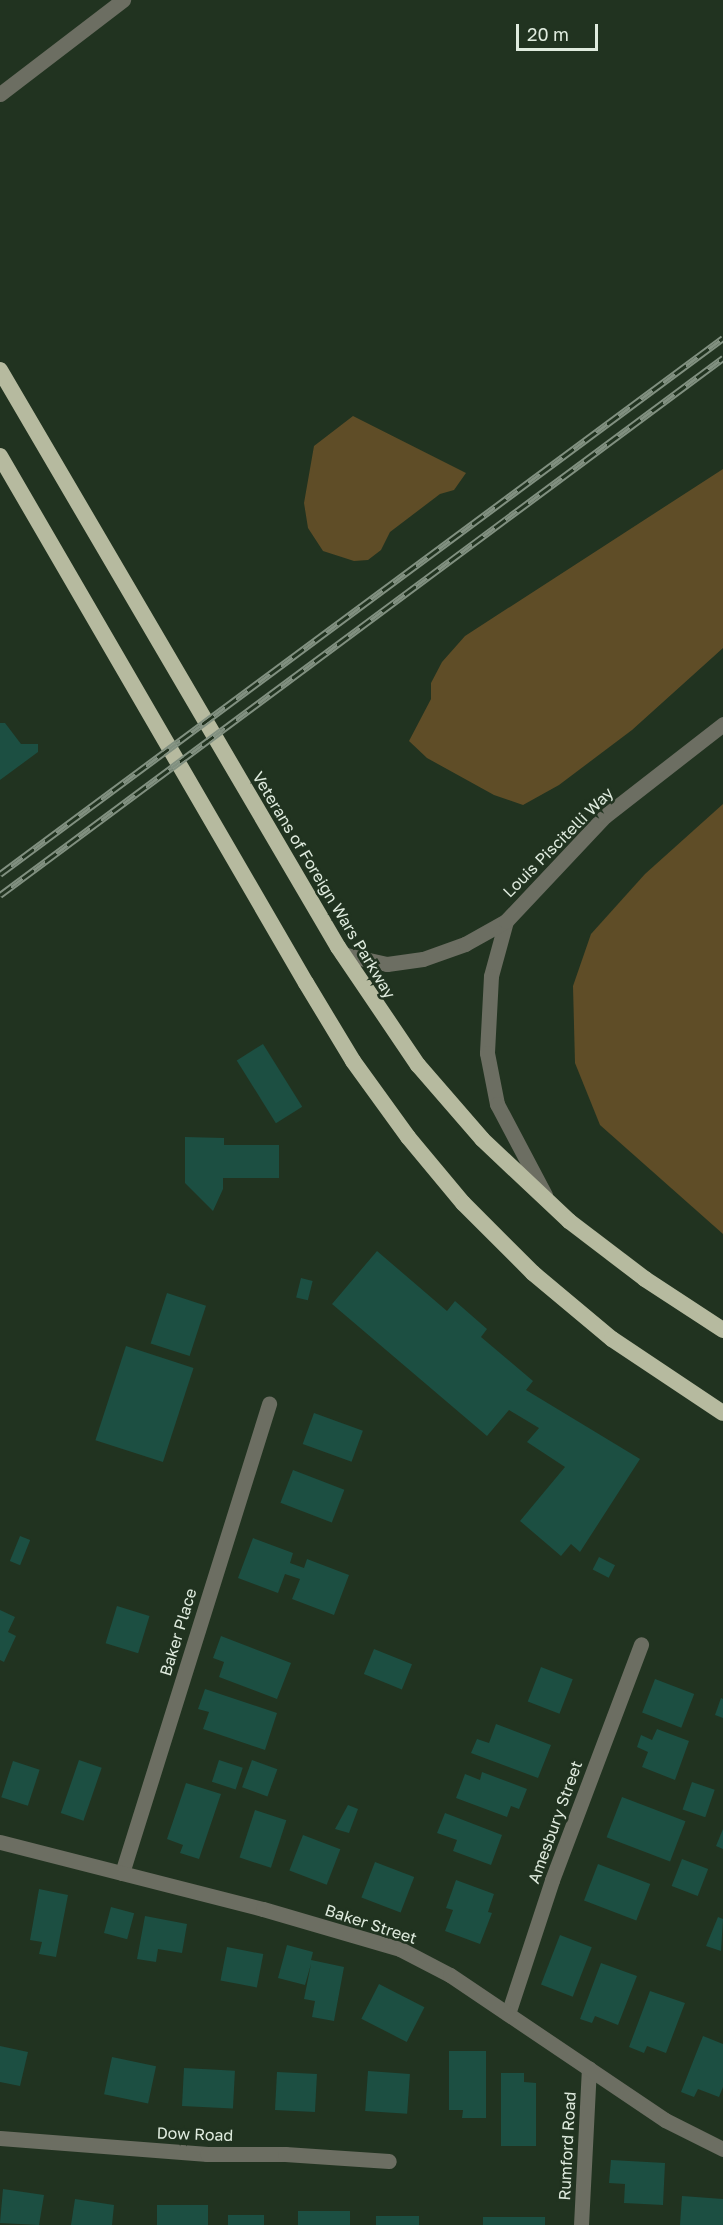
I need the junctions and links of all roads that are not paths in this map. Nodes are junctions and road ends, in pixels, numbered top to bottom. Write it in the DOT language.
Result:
graph roads {
  1 [pos="123,0"];
  2 [pos="0,94"];
  3 [pos="0,370"];
  4 [pos="0,456"];
  5 [pos="723,724"];
  6 [pos="506,921"];
  7 [pos="342,954"];
  8 [pos="549,1203"];
  9 [pos="723,1330"];
  10 [pos="268,1402"];
  11 [pos="723,1413"];
  12 [pos="640,1644"];
  13 [pos="0,1842"];
  14 [pos="122,1873"];
  15 [pos="508,2014"];
  16 [pos="589,2068"];
  17 [pos="0,2138"];
  18 [pos="723,2149"];
  19 [pos="389,2161"];
  20 [pos="581,2225"];
  1 -- 2 [label="street"];
  3 -- 7 [label="highway, Veterans of Foreign Wars Parkway"];
  4 -- 11 [label="highway"];
  5 -- 6 [label="street, Louis Piscitelli Way"];
  6 -- 7 [label="street, Louis Piscitelli Way"];
  6 -- 8 [label="street, Louis Piscitelli Way"];
  7 -- 8 [label="highway, Veterans of Foreign Wars Parkway"];
  8 -- 9 [label="highway, Veterans of Foreign Wars Parkway"];
  10 -- 14 [label="street, Baker Place"];
  12 -- 15 [label="street, Amesbury Street"];
  13 -- 14 [label="street, Baker Street"];
  14 -- 15 [label="street, Baker Street"];
  15 -- 16 [label="street, Baker Street"];
  16 -- 18 [label="street, Baker Street"];
  16 -- 20 [label="street, Rumford Road"];
  17 -- 19 [label="street, Dow Road"];
}
